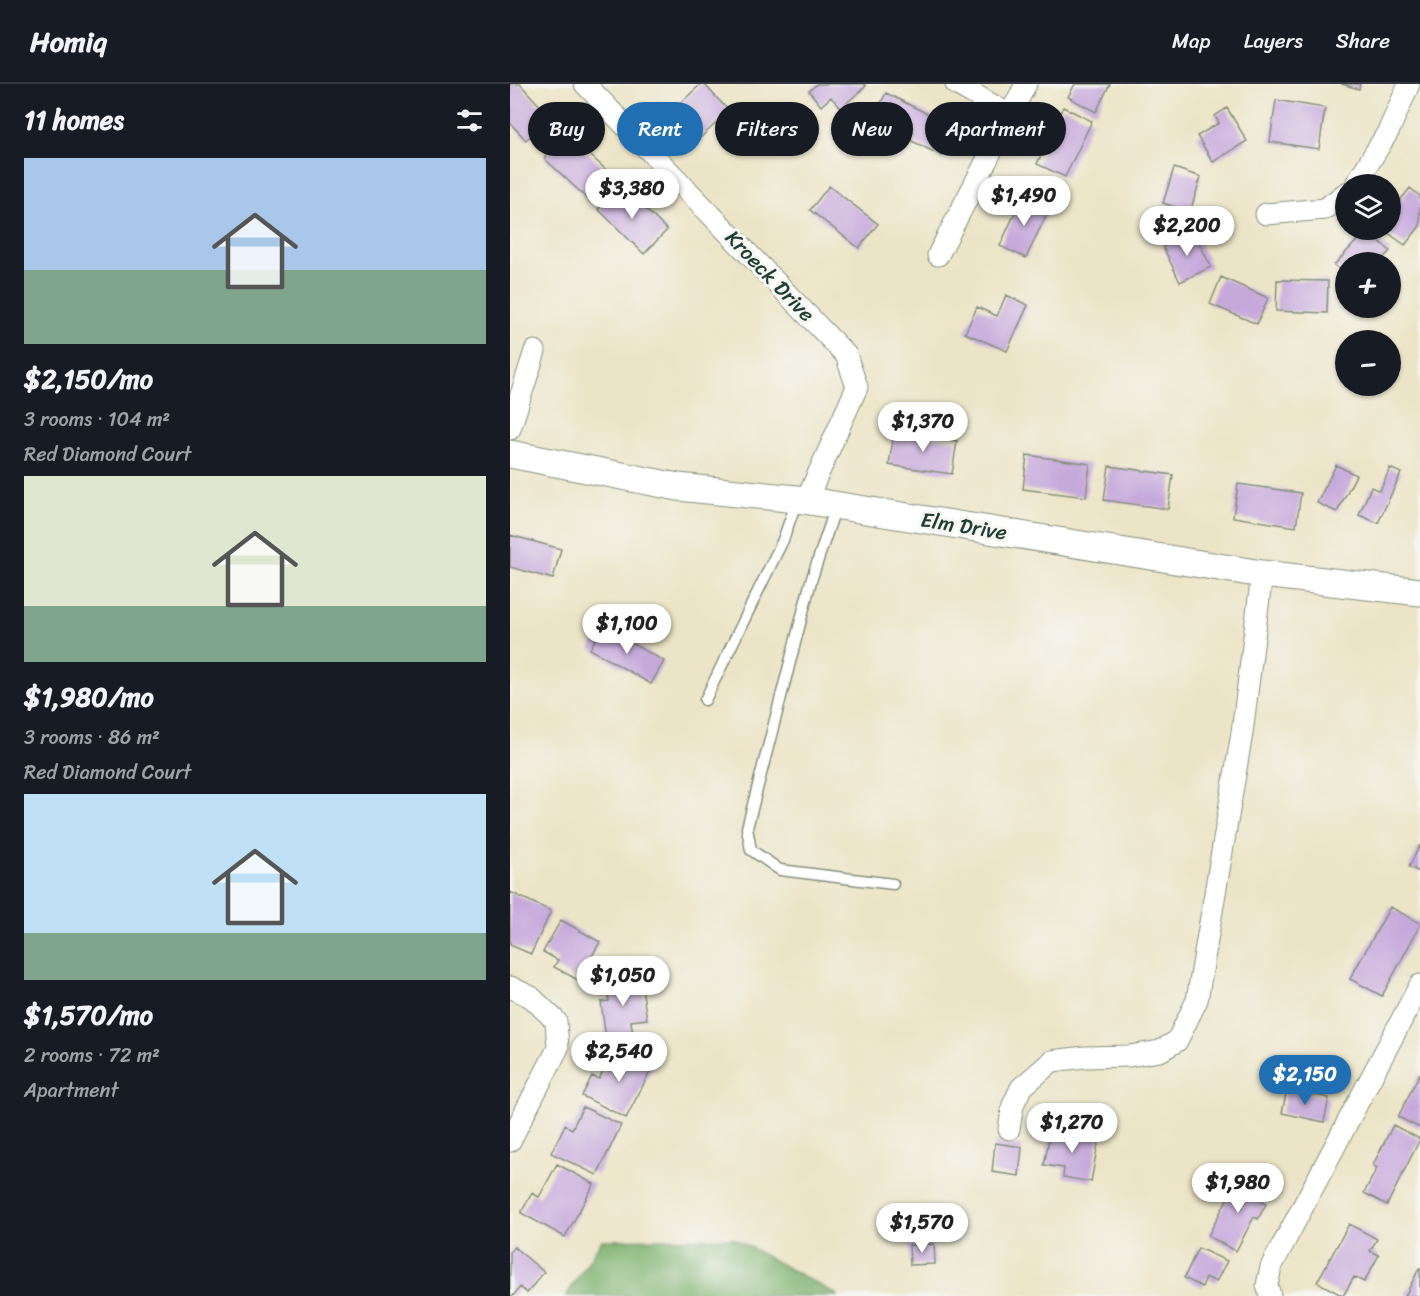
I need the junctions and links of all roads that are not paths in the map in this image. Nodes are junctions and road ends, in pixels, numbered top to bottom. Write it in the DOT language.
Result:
graph roads {
  1 [pos="585,84"];
  2 [pos="956,84"];
  3 [pos="1026,84"];
  4 [pos="1409,84"];
  5 [pos="988,102"];
  6 [pos="1016,102"];
  7 [pos="989,156"];
  8 [pos="1362,174"];
  9 [pos="1335,201"];
  10 [pos="1266,214"];
  11 [pos="938,255"];
  12 [pos="536,351"];
  13 [pos="510,429"];
  14 [pos="510,454"];
  15 [pos="802,500"];
  16 [pos="836,506"];
  17 [pos="1262,574"];
  18 [pos="1420,592"];
  19 [pos="705,700"];
  20 [pos="893,884"];
  21 [pos="1420,985"];
  22 [pos="510,987"];
  23 [pos="1009,1129"];
  24 [pos="510,1141"];
  25 [pos="1270,1296"];
  1 -- 15 [label="street, Kroeck Drive"];
  2 -- 5 [label="street"];
  3 -- 6 [label="street"];
  4 -- 8 [label="street"];
  7 -- 11 [label="street"];
  9 -- 10 [label="street"];
  12 -- 13 [label="street"];
  14 -- 15 [label="street, Elm Drive"];
  15 -- 16 [label="street, Elm Drive"];
  15 -- 19 [label="lane"];
  16 -- 17 [label="street, Elm Drive"];
  16 -- 20 [label="lane"];
  17 -- 18 [label="street, Elm Drive"];
  17 -- 23 [label="street"];
  21 -- 25 [label="street"];
  22 -- 24 [label="street"];
}
